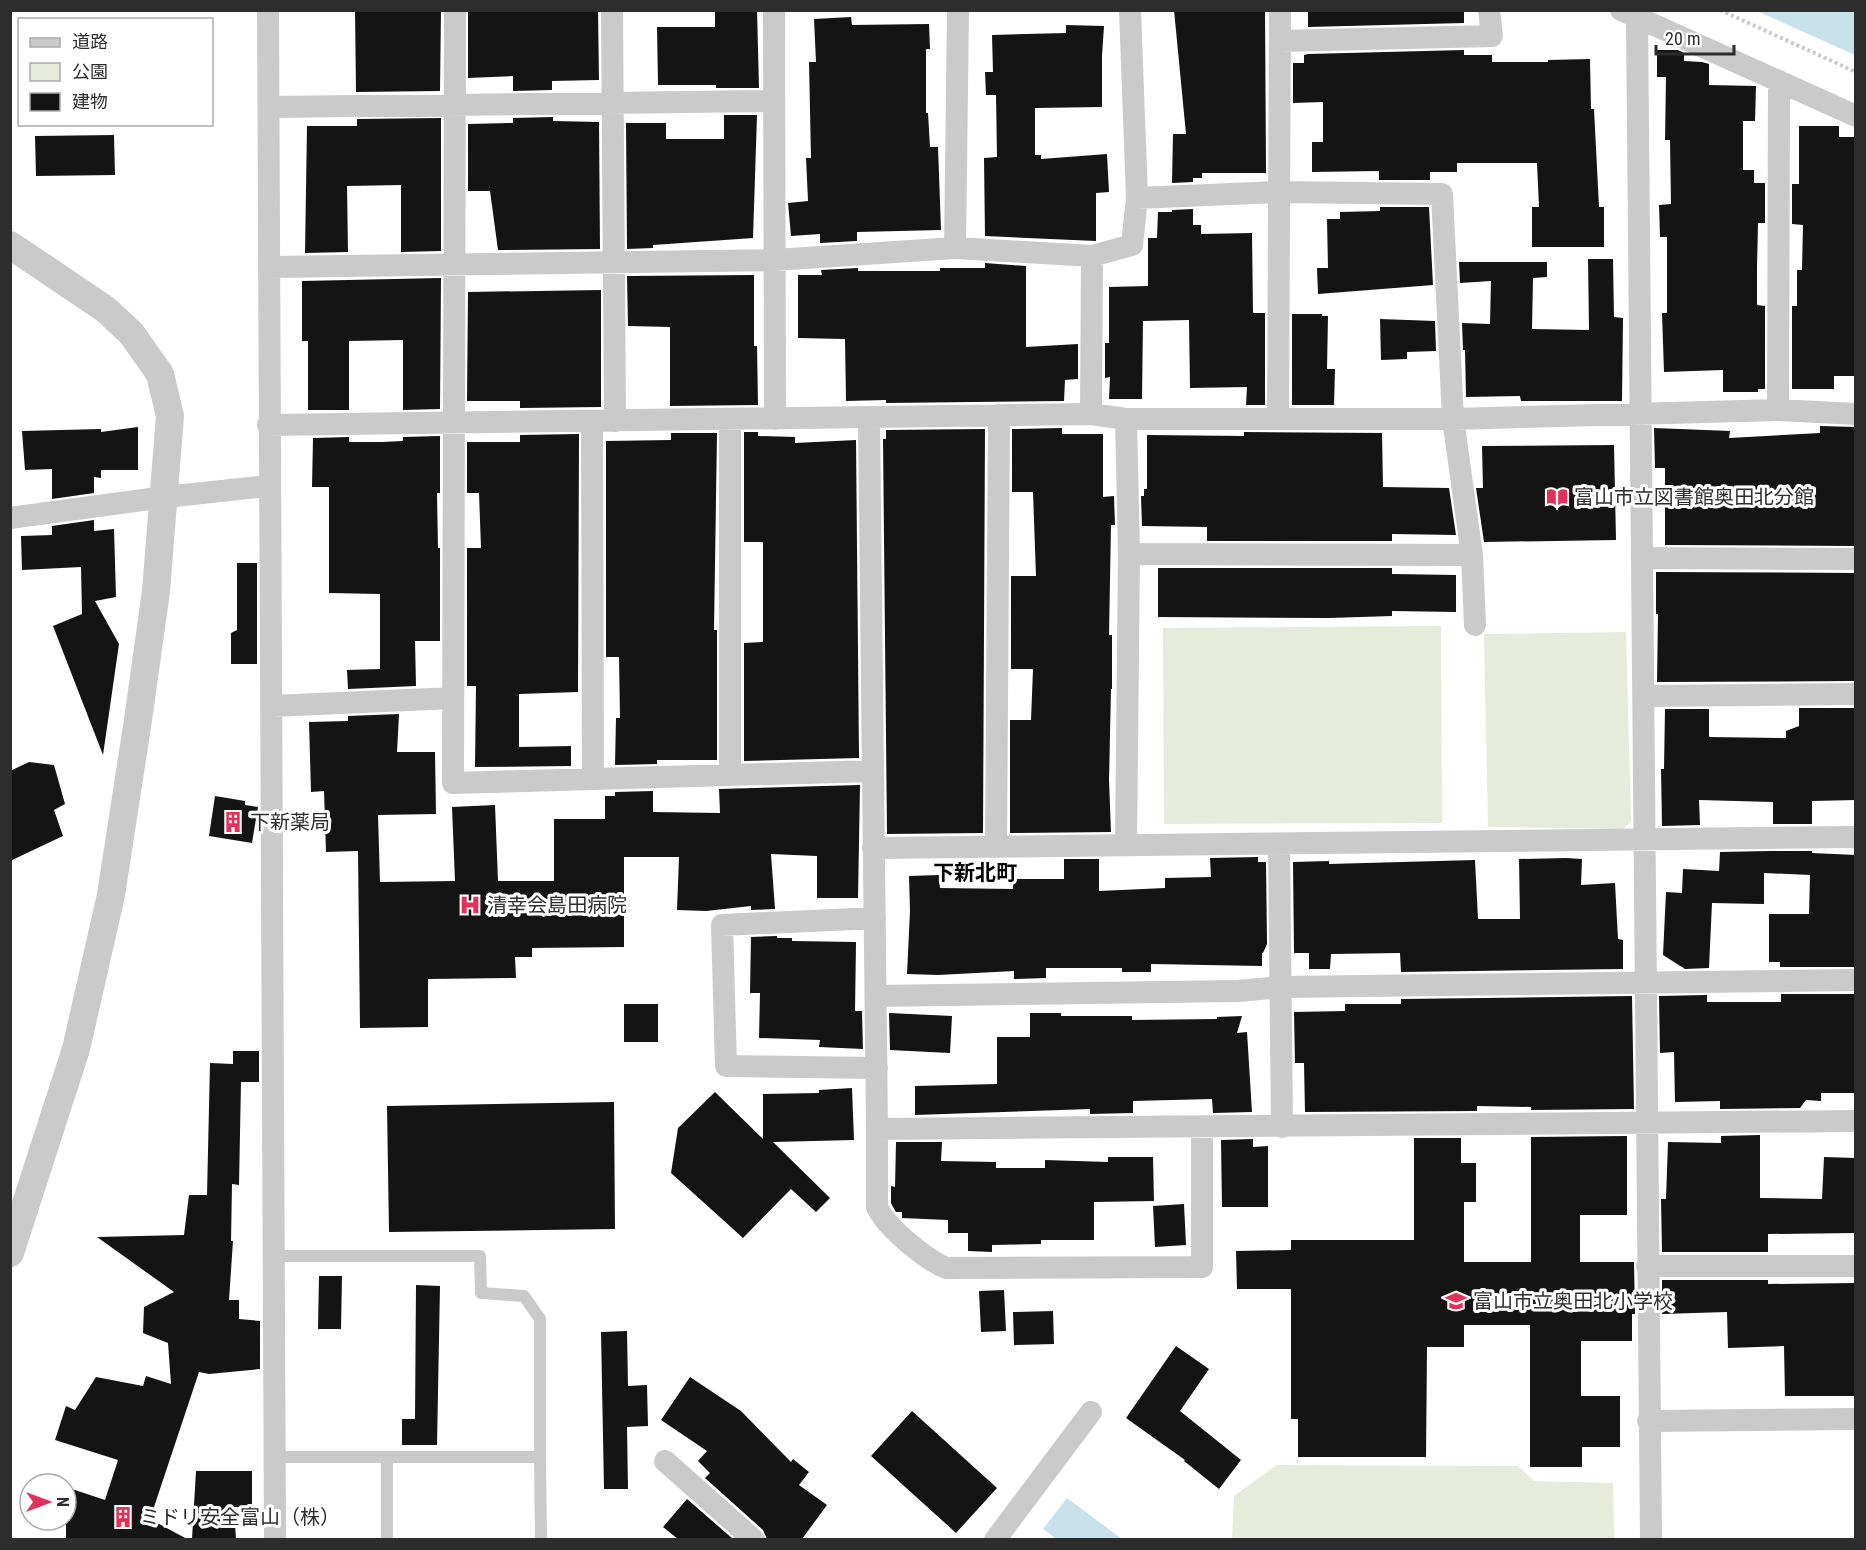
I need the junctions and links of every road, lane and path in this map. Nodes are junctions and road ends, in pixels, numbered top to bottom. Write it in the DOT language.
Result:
graph roads {
  1 [pos="268,10"];
  2 [pos="455,10"];
  3 [pos="612,10"];
  4 [pos="774,10"];
  5 [pos="958,10"];
  6 [pos="1130,10"];
  7 [pos="1280,10"];
  8 [pos="1489,10"];
  9 [pos="1720,10"];
  10 [pos="1629,14"];
  11 [pos="1280,41"];
  12 [pos="1856,72"];
  13 [pos="1779,81"];
  14 [pos="774,101"];
  15 [pos="613,103"];
  16 [pos="455,105"];
  17 [pos="269,107"];
  18 [pos="1856,116"];
  19 [pos="1280,192"];
  20 [pos="1137,198"];
  21 [pos="10,245"];
  22 [pos="955,248"];
  23 [pos="1092,255"];
  24 [pos="775,260"];
  25 [pos="614,262"];
  26 [pos="455,264"];
  27 [pos="269,267"];
  28 [pos="1778,410"];
  29 [pos="1091,414"];
  30 [pos="1856,414"];
  31 [pos="999,415"];
  32 [pos="1640,415"];
  33 [pos="869,417"];
  34 [pos="1278,418"];
  35 [pos="730,419"];
  36 [pos="775,419"];
  37 [pos="1126,419"];
  38 [pos="1453,419"];
  39 [pos="592,421"];
  40 [pos="615,421"];
  41 [pos="454,423"];
  42 [pos="268,425"];
  43 [pos="268,486"];
  44 [pos="165,497"];
  45 [pos="10,518"];
  46 [pos="1129,554"];
  47 [pos="1472,555"];
  48 [pos="1642,558"];
  49 [pos="1856,559"];
  50 [pos="1475,625"];
  51 [pos="1856,694"];
  52 [pos="1644,696"];
  53 [pos="453,698"];
  54 [pos="272,706"];
  55 [pos="873,771"];
  56 [pos="730,775"];
  57 [pos="593,779"];
  58 [pos="1856,837"];
  59 [pos="1645,839"];
  60 [pos="1279,844"];
  61 [pos="1126,845"];
  62 [pos="996,846"];
  63 [pos="873,848"];
  64 [pos="875,918"];
  65 [pos="1856,980"];
  66 [pos="1646,983"];
  67 [pos="1281,987"];
  68 [pos="876,996"];
  69 [pos="877,1068"];
  70 [pos="1856,1121"];
  71 [pos="1647,1123"];
  72 [pos="1282,1127"];
  73 [pos="1202,1128"];
  74 [pos="877,1129"];
  75 [pos="10,1253"];
  76 [pos="274,1256"];
  77 [pos="1647,1266"];
  78 [pos="1856,1266"];
  79 [pos="1091,1412"];
  80 [pos="1856,1419"];
  81 [pos="1648,1421"];
  82 [pos="275,1457"];
  83 [pos="387,1457"];
  84 [pos="540,1457"];
  85 [pos="665,1461"];
  86 [pos="275,1539"];
  87 [pos="387,1539"];
  88 [pos="541,1539"];
  89 [pos="754,1539"];
  90 [pos="995,1539"];
  91 [pos="1651,1539"];
  1 -- 17 [label="street"];
  2 -- 16 [label="street"];
  3 -- 15 [label="street"];
  4 -- 14 [label="street"];
  5 -- 22 [label="street"];
  6 -- 20 [label="street"];
  7 -- 11 [label="street"];
  8 -- 11 [label="street"];
  9 -- 12 [label="path"];
  10 -- 13 [label="street"];
  10 -- 32 [label="street"];
  11 -- 19 [label="street"];
  13 -- 18 [label="street"];
  13 -- 28 [label="street"];
  14 -- 15 [label="street"];
  14 -- 24 [label="street"];
  15 -- 16 [label="street"];
  15 -- 25 [label="street"];
  16 -- 17 [label="street"];
  16 -- 26 [label="street"];
  17 -- 27 [label="street"];
  19 -- 20 [label="street"];
  19 -- 34 [label="street"];
  19 -- 38 [label="street"];
  20 -- 23 [label="street"];
  21 -- 44 [label="street"];
  22 -- 23 [label="street"];
  22 -- 24 [label="street"];
  23 -- 29 [label="street"];
  24 -- 25 [label="street"];
  24 -- 36 [label="street"];
  25 -- 26 [label="street"];
  25 -- 40 [label="street"];
  26 -- 27 [label="street"];
  26 -- 41 [label="street"];
  27 -- 42 [label="street"];
  28 -- 30 [label="street"];
  28 -- 32 [label="street"];
  29 -- 31 [label="street"];
  29 -- 37 [label="street"];
  31 -- 33 [label="street"];
  31 -- 62 [label="street"];
  32 -- 38 [label="street"];
  32 -- 48 [label="street"];
  33 -- 36 [label="street"];
  33 -- 55 [label="street"];
  34 -- 37 [label="street"];
  34 -- 38 [label="street"];
  35 -- 36 [label="street"];
  35 -- 40 [label="street"];
  35 -- 56 [label="street"];
  37 -- 46 [label="street"];
  38 -- 47 [label="street"];
  39 -- 40 [label="street"];
  39 -- 41 [label="street"];
  39 -- 57 [label="street"];
  41 -- 42 [label="street"];
  41 -- 53 [label="street"];
  42 -- 43 [label="street"];
  43 -- 44 [label="street"];
  43 -- 54 [label="street"];
  44 -- 45 [label="street"];
  44 -- 75 [label="street"];
  46 -- 47 [label="street"];
  46 -- 61 [label="street"];
  47 -- 50 [label="street"];
  48 -- 49 [label="street"];
  48 -- 52 [label="street"];
  51 -- 52 [label="street"];
  52 -- 59 [label="street"];
  53 -- 54 [label="street"];
  53 -- 57 [label="street"];
  54 -- 76 [label="street"];
  55 -- 56 [label="street"];
  55 -- 63 [label="street"];
  56 -- 57 [label="street"];
  58 -- 59 [label="street"];
  59 -- 60 [label="street"];
  59 -- 66 [label="street"];
  60 -- 61 [label="street"];
  60 -- 67 [label="street"];
  61 -- 62 [label="street"];
  62 -- 63 [label="street"];
  63 -- 64 [label="street"];
  64 -- 68 [label="street"];
  64 -- 69 [label="street"];
  65 -- 66 [label="street"];
  66 -- 67 [label="street"];
  66 -- 71 [label="street"];
  67 -- 68 [label="street"];
  67 -- 72 [label="street"];
  68 -- 69 [label="street"];
  69 -- 74 [label="street"];
  70 -- 71 [label="street"];
  71 -- 72 [label="street"];
  71 -- 77 [label="street"];
  72 -- 73 [label="street"];
  73 -- 74 [label="street"];
  73 -- 74 [label="street"];
  76 -- 82 [label="street"];
  76 -- 84 [label="lane"];
  77 -- 78 [label="street"];
  77 -- 81 [label="street"];
  79 -- 90 [label="street"];
  80 -- 81 [label="street"];
  81 -- 91 [label="street"];
  82 -- 83 [label="lane"];
  82 -- 86 [label="street"];
  83 -- 84 [label="lane"];
  83 -- 87 [label="lane"];
  84 -- 88 [label="lane"];
  85 -- 89 [label="street"];
}
